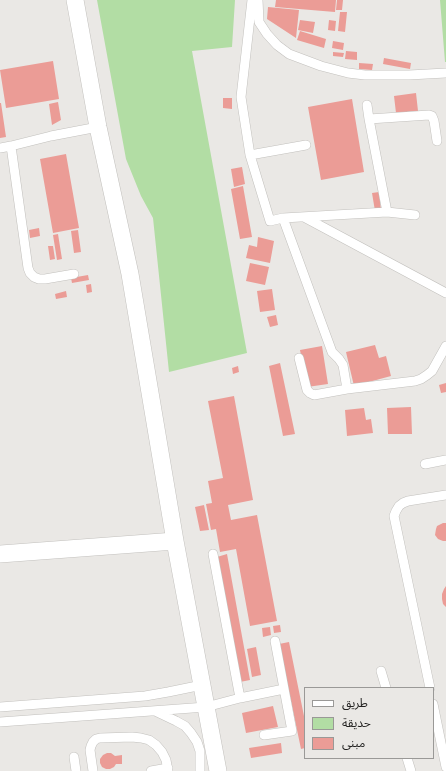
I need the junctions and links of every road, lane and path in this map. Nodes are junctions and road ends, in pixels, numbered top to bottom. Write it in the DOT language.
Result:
graph roads {
  1 [pos="75,0"];
  2 [pos="252,0"];
  3 [pos="258,0"];
  4 [pos="446,73"];
  5 [pos="366,104"];
  6 [pos="369,119"];
  7 [pos="98,127"];
  8 [pos="437,140"];
  9 [pos="306,145"];
  10 [pos="11,146"];
  11 [pos="0,148"];
  12 [pos="250,155"];
  13 [pos="387,212"];
  14 [pos="415,215"];
  15 [pos="304,217"];
  16 [pos="283,218"];
  17 [pos="74,274"];
  18 [pos="446,294"];
  19 [pos="446,346"];
  20 [pos="299,358"];
  21 [pos="346,389"];
  22 [pos="446,460"];
  23 [pos="425,464"];
  24 [pos="446,495"];
  25 [pos="175,541"];
  26 [pos="0,554"];
  27 [pos="212,554"];
  28 [pos="275,641"];
  29 [pos="381,671"];
  30 [pos="202,685"];
  31 [pos="386,687"];
  32 [pos="430,687"];
  33 [pos="284,689"];
  34 [pos="240,698"];
  35 [pos="0,707"];
  36 [pos="206,707"];
  37 [pos="434,709"];
  38 [pos="154,710"];
  39 [pos="0,722"];
  40 [pos="264,735"];
  41 [pos="74,757"];
  42 [pos="407,759"];
  43 [pos="446,767"];
  44 [pos="168,770"];
  45 [pos="76,771"];
  46 [pos="93,771"];
  47 [pos="151,771"];
  48 [pos="200,771"];
  49 [pos="218,771"];
  50 [pos="411,771"];
  1 -- 7 [label="street"];
  2 -- 12 [label="lane"];
  3 -- 4 [label="lane"];
  5 -- 6 [label="lane"];
  6 -- 8 [label="lane"];
  6 -- 13 [label="lane"];
  7 -- 10 [label="lane"];
  7 -- 25 [label="street"];
  9 -- 12 [label="lane"];
  10 -- 11 [label="lane"];
  10 -- 17 [label="lane"];
  12 -- 16 [label="lane"];
  13 -- 14 [label="lane"];
  13 -- 15 [label="lane"];
  15 -- 16 [label="lane"];
  15 -- 18 [label="lane"];
  16 -- 21 [label="lane"];
  19 -- 21 [label="lane"];
  20 -- 21 [label="lane"];
  22 -- 23 [label="lane"];
  24 -- 32 [label="lane"];
  25 -- 26 [label="street"];
  25 -- 30 [label="street"];
  27 -- 34 [label="lane"];
  28 -- 33 [label="lane"];
  29 -- 31 [label="lane"];
  30 -- 35 [label="lane"];
  30 -- 36 [label="street"];
  33 -- 34 [label="lane"];
  33 -- 40 [label="lane"];
  34 -- 36 [label="lane"];
  36 -- 38 [label="lane"];
  36 -- 49 [label="street"];
  37 -- 43 [label="lane"];
  38 -- 39 [label="lane"];
  38 -- 48 [label="lane"];
  41 -- 45 [label="lane"];
  42 -- 50 [label="lane"];
  44 -- 46 [label="lane"];
  44 -- 47 [label="lane"];
}
